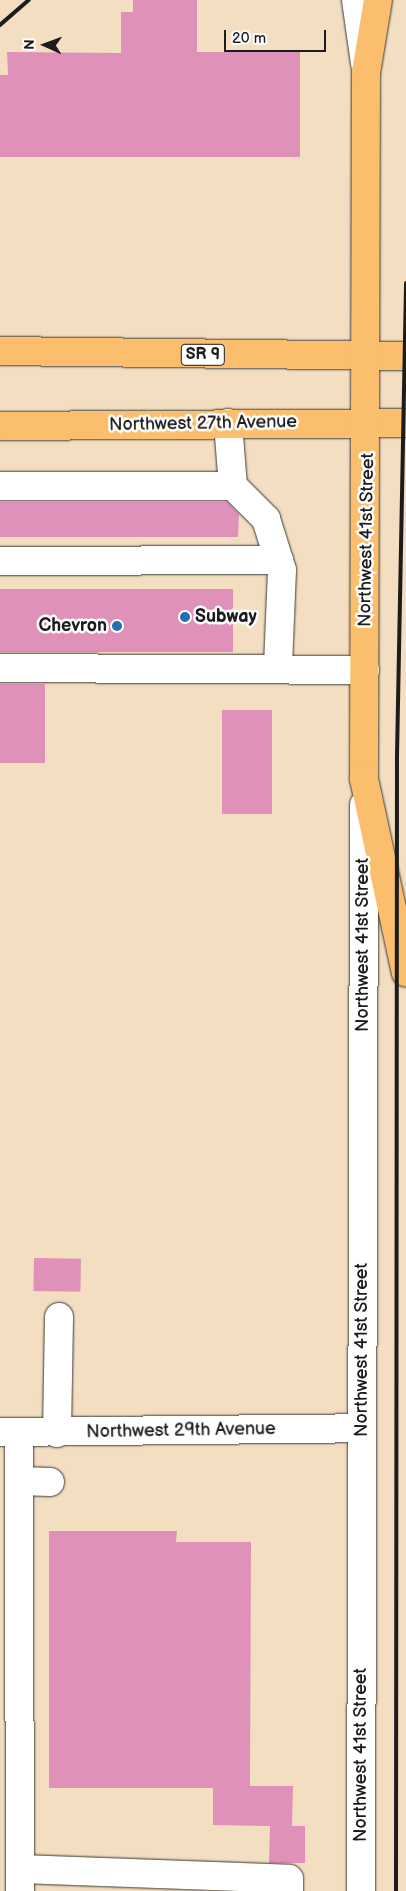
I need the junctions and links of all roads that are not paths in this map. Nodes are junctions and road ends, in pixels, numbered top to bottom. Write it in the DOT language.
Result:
graph roads {
  1 [pos="356,0"];
  2 [pos="378,0"];
  3 [pos="366,72"];
  4 [pos="0,351"];
  5 [pos="364,356"];
  6 [pos="406,356"];
  7 [pos="406,422"];
  8 [pos="367,423"];
  9 [pos="228,424"];
  10 [pos="0,426"];
  11 [pos="0,486"];
  12 [pos="233,486"];
  13 [pos="279,560"];
  14 [pos="0,562"];
  15 [pos="278,667"];
  16 [pos="0,668"];
  17 [pos="365,670"];
  18 [pos="364,779"];
  19 [pos="406,973"];
  20 [pos="58,1317"];
  21 [pos="361,1428"];
  22 [pos="9,1432"];
  23 [pos="57,1433"];
  24 [pos="19,1481"];
  25 [pos="50,1482"];
  26 [pos="20,1880"];
  27 [pos="289,1891"];
  28 [pos="361,1891"];
  1 -- 3 [label="street, Northwest 41st Street"];
  2 -- 3 [label="main road"];
  3 -- 5 [label="main road, Northwest 41st Street"];
  4 -- 5 [label="main road, SR 9"];
  5 -- 6 [label="main road, SR 9"];
  5 -- 8 [label="main road, Northwest 41st Street"];
  7 -- 8 [label="main road, Northwest 27th Avenue"];
  8 -- 9 [label="main road, Northwest 27th Avenue"];
  8 -- 17 [label="main road, Northwest 41st Street"];
  9 -- 10 [label="main road, Northwest 27th Avenue"];
  9 -- 12 [label="street"];
  11 -- 12 [label="street"];
  12 -- 13 [label="street"];
  13 -- 14 [label="street"];
  13 -- 15 [label="street"];
  15 -- 16 [label="street"];
  15 -- 17 [label="street"];
  17 -- 18 [label="main road, Northwest 41st Street"];
  18 -- 19 [label="main road"];
  18 -- 21 [label="street, Northwest 41st Street"];
  20 -- 23 [label="street"];
  21 -- 23 [label="street, Northwest 29th Avenue"];
  21 -- 28 [label="street, Northwest 41st Street"];
  22 -- 23 [label="street, Northwest 29th Avenue"];
  22 -- 24 [label="street"];
  24 -- 25 [label="street"];
  24 -- 26 [label="street"];
  26 -- 27 [label="street"];
}
